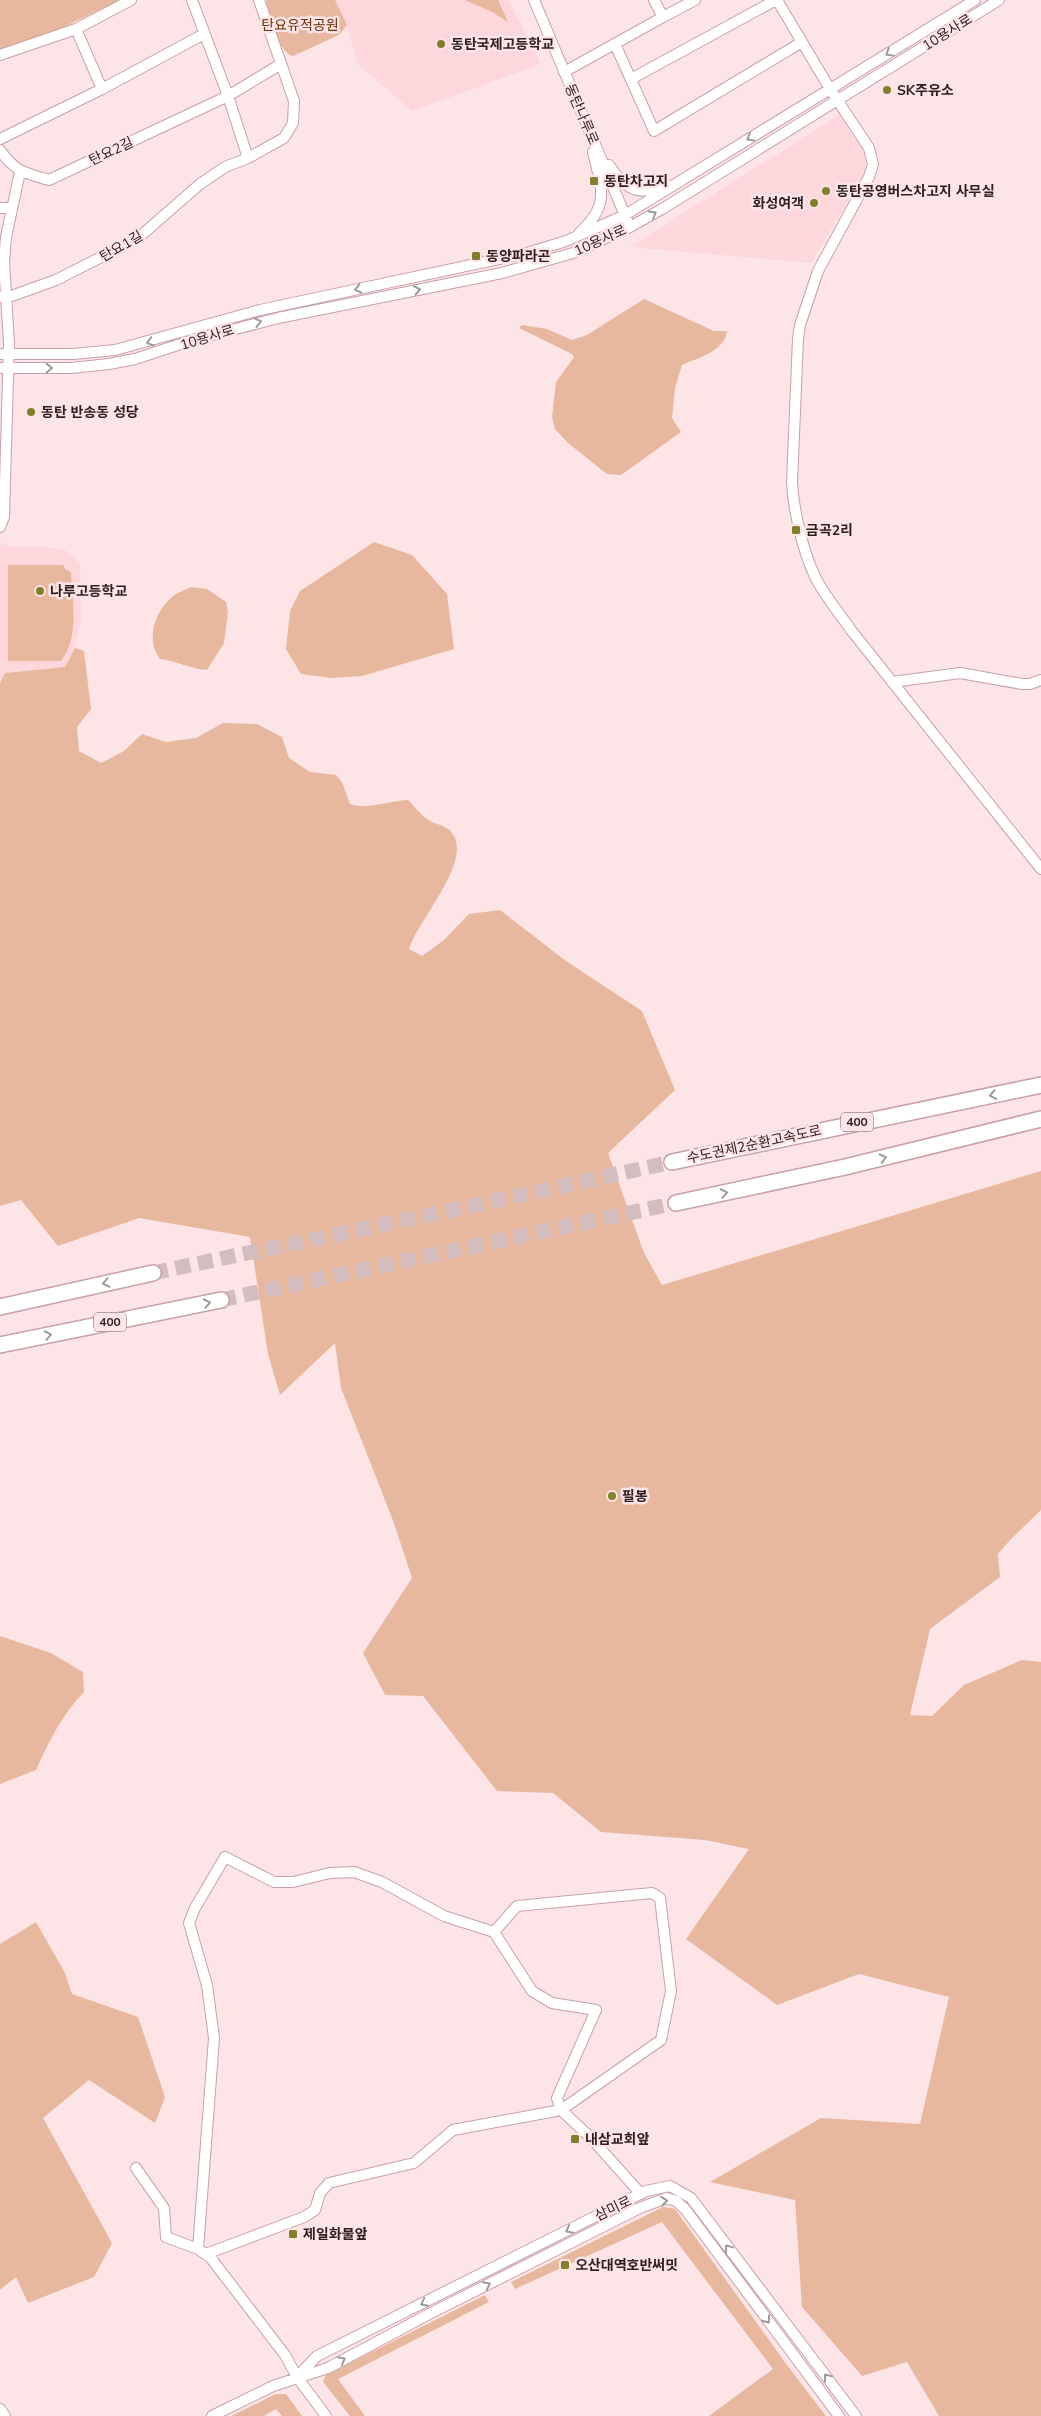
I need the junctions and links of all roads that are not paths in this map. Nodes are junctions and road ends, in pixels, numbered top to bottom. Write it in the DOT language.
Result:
graph roads {
  1 [pos="131,0"];
  2 [pos="192,0"];
  3 [pos="259,0"];
  4 [pos="534,0"];
  5 [pos="654,0"];
  6 [pos="694,0"];
  7 [pos="776,0"];
  8 [pos="975,0"];
  9 [pos="999,0"];
  10 [pos="663,17"];
  11 [pos="76,29"];
  12 [pos="204,34"];
  13 [pos="802,42"];
  14 [pos="615,44"];
  15 [pos="0,55"];
  16 [pos="281,64"];
  17 [pos="564,72"];
  18 [pos="630,79"];
  19 [pos="102,89"];
  20 [pos="830,89"];
  21 [pos="228,96"];
  22 [pos="838,100"];
  23 [pos="588,127"];
  24 [pos="0,139"];
  25 [pos="733,148"];
  26 [pos="0,150"];
  27 [pos="248,158"];
  28 [pos="0,162"];
  29 [pos="19,175"];
  30 [pos="0,208"];
  31 [pos="12,208"];
  32 [pos="625,215"];
  33 [pos="630,227"];
  34 [pos="566,241"];
  35 [pos="2,262"];
  36 [pos="3,298"];
  37 [pos="4,354"];
  38 [pos="4,368"];
  39 [pos="0,527"];
  40 [pos="1041,680"];
  41 [pos="892,682"];
  42 [pos="1041,869"];
  43 [pos="1041,1085"];
  44 [pos="1041,1119"];
  45 [pos="672,1162"];
  46 [pos="676,1203"];
  47 [pos="154,1273"];
  48 [pos="221,1300"];
  49 [pos="0,1306"];
  50 [pos="0,1345"];
  51 [pos="494,1932"];
  52 [pos="561,2110"];
  53 [pos="136,2168"];
  54 [pos="641,2194"];
  55 [pos="202,2251"];
  56 [pos="297,2377"];
  57 [pos="0,2409"];
  58 [pos="5,2416"];
  59 [pos="212,2416"];
  60 [pos="326,2416"];
  61 [pos="839,2416"];
  62 [pos="856,2416"];
  1 -- 11 [label="street"];
  2 -- 12 [label="street"];
  3 -- 16 [label="street, 탄요1길"];
  4 -- 17 [label="street, 동탄나루로"];
  5 -- 10 [label="street"];
  6 -- 10 [label="street"];
  7 -- 13 [label="street"];
  7 -- 18 [label="street"];
  8 -- 20 [label="street, 10용사로, one-way"];
  9 -- 22 [label="street, 10용사로"];
  10 -- 14 [label="street"];
  11 -- 15 [label="street"];
  11 -- 19 [label="street"];
  12 -- 19 [label="street"];
  12 -- 21 [label="street"];
  13 -- 18 [label="street"];
  13 -- 20 [label="street"];
  14 -- 17 [label="street"];
  14 -- 18 [label="street"];
  16 -- 21 [label="street, 탄요2길"];
  16 -- 27 [label="street, 탄요1길"];
  17 -- 23 [label="street, 동탄나루로"];
  19 -- 24 [label="street"];
  20 -- 22 [label="street"];
  20 -- 25 [label="street, 10용사로, one-way"];
  21 -- 27 [label="street"];
  21 -- 29 [label="street, 탄요2길"];
  33 -- 22 [label="street, 10용사로, one-way"];
  22 -- 41 [label="street"];
  23 -- 25 [label="street"];
  23 -- 32 [label="street, 동탄나루로"];
  23 -- 34 [label="street"];
  25 -- 32 [label="street, 10용사로"];
  26 -- 29 [label="street"];
  27 -- 36 [label="street, 탄요1길"];
  28 -- 29 [label="street"];
  29 -- 31 [label="street"];
  30 -- 31 [label="street"];
  31 -- 35 [label="street"];
  32 -- 33 [label="street, 동탄나루로"];
  32 -- 34 [label="street, 10용사로"];
  38 -- 33 [label="street, 10용사로, one-way"];
  34 -- 37 [label="street, 10용사로, one-way"];
  35 -- 36 [label="street"];
  36 -- 37 [label="street"];
  37 -- 38 [label="street"];
  38 -- 39 [label="street"];
  40 -- 41 [label="street"];
  41 -- 42 [label="street"];
  43 -- 45 [label="highway, 수도권제2순환고속도로 / 400, one-way"];
  46 -- 44 [label="highway, one-way"];
  47 -- 49 [label="highway, one-way"];
  50 -- 48 [label="highway, 400, one-way"];
  51 -- 52 [label="street"];
  51 -- 52 [label="street"];
  51 -- 55 [label="street"];
  52 -- 54 [label="street"];
  52 -- 55 [label="street"];
  53 -- 55 [label="street"];
  54 -- 56 [label="street, 삼미로, one-way"];
  62 -- 54 [label="street, 삼미로, one-way"];
  55 -- 56 [label="street"];
  56 -- 59 [label="street, 삼미로"];
  56 -- 60 [label="street"];
  56 -- 61 [label="street, 삼미로, one-way"];
  57 -- 58 [label="street"];
}
